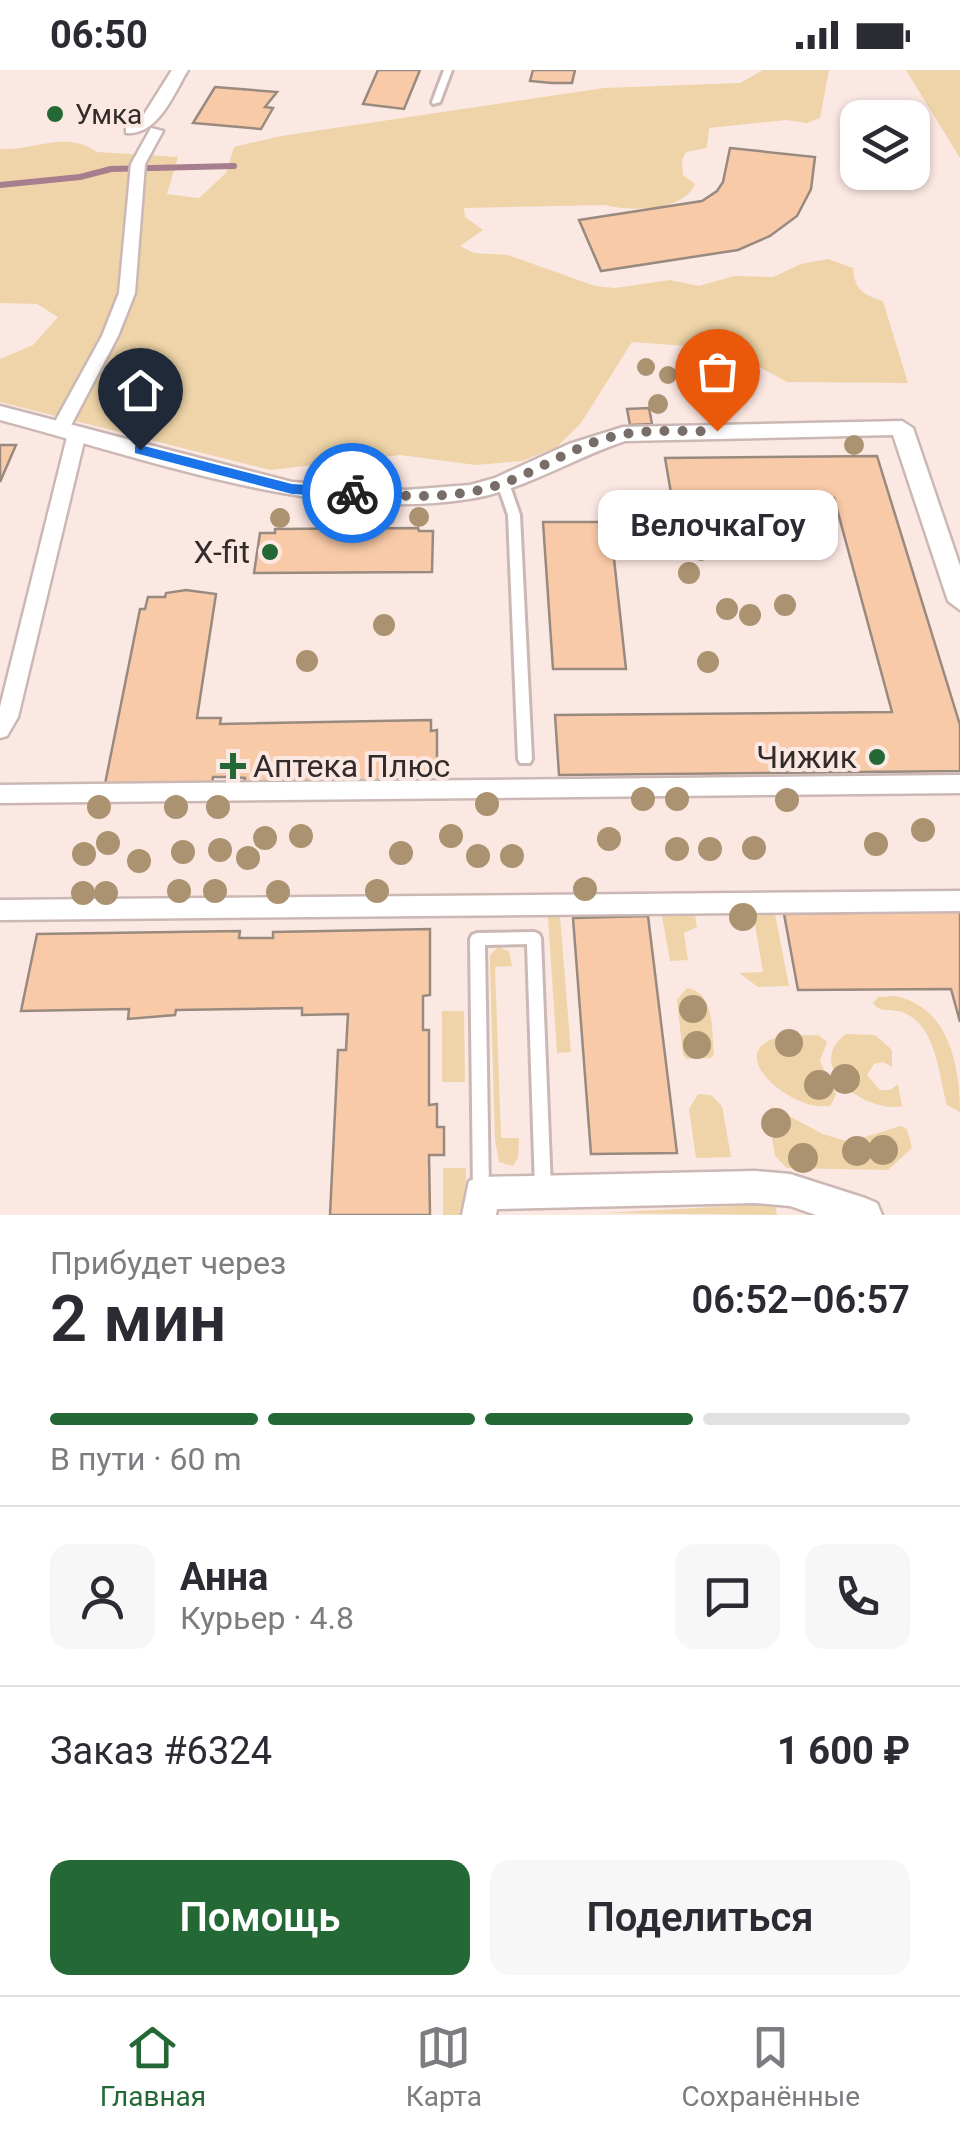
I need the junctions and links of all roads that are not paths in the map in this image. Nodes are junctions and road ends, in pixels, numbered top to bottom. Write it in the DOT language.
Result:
graph roads {
  1 [pos="180,70"];
  2 [pos="448,70"];
  3 [pos="436,102"];
  4 [pos="132,129"];
  5 [pos="156,131"];
  6 [pos="0,413"];
  7 [pos="69,431"];
  8 [pos="503,483"];
  9 [pos="960,600"];
  10 [pos="0,730"];
  11 [pos="525,759"];
  12 [pos="960,784"];
  13 [pos="0,794"];
  14 [pos="960,900"];
  15 [pos="0,910"];
  16 [pos="543,1191"];
  17 [pos="480,1204"];
  18 [pos="864,1215"];
  1 -- 4 [label="street"];
  2 -- 3 [label="lane"];
  5 -- 7 [label="street"];
  6 -- 7 [label="street"];
  7 -- 8 [label="street"];
  7 -- 10 [label="street"];
  8 -- 9 [label="street"];
  8 -- 11 [label="lane"];
  12 -- 13 [label="street"];
  14 -- 15 [label="street"];
  16 -- 17 [label="street"];
  16 -- 17 [label="lane"];
  16 -- 18 [label="street"];
}
